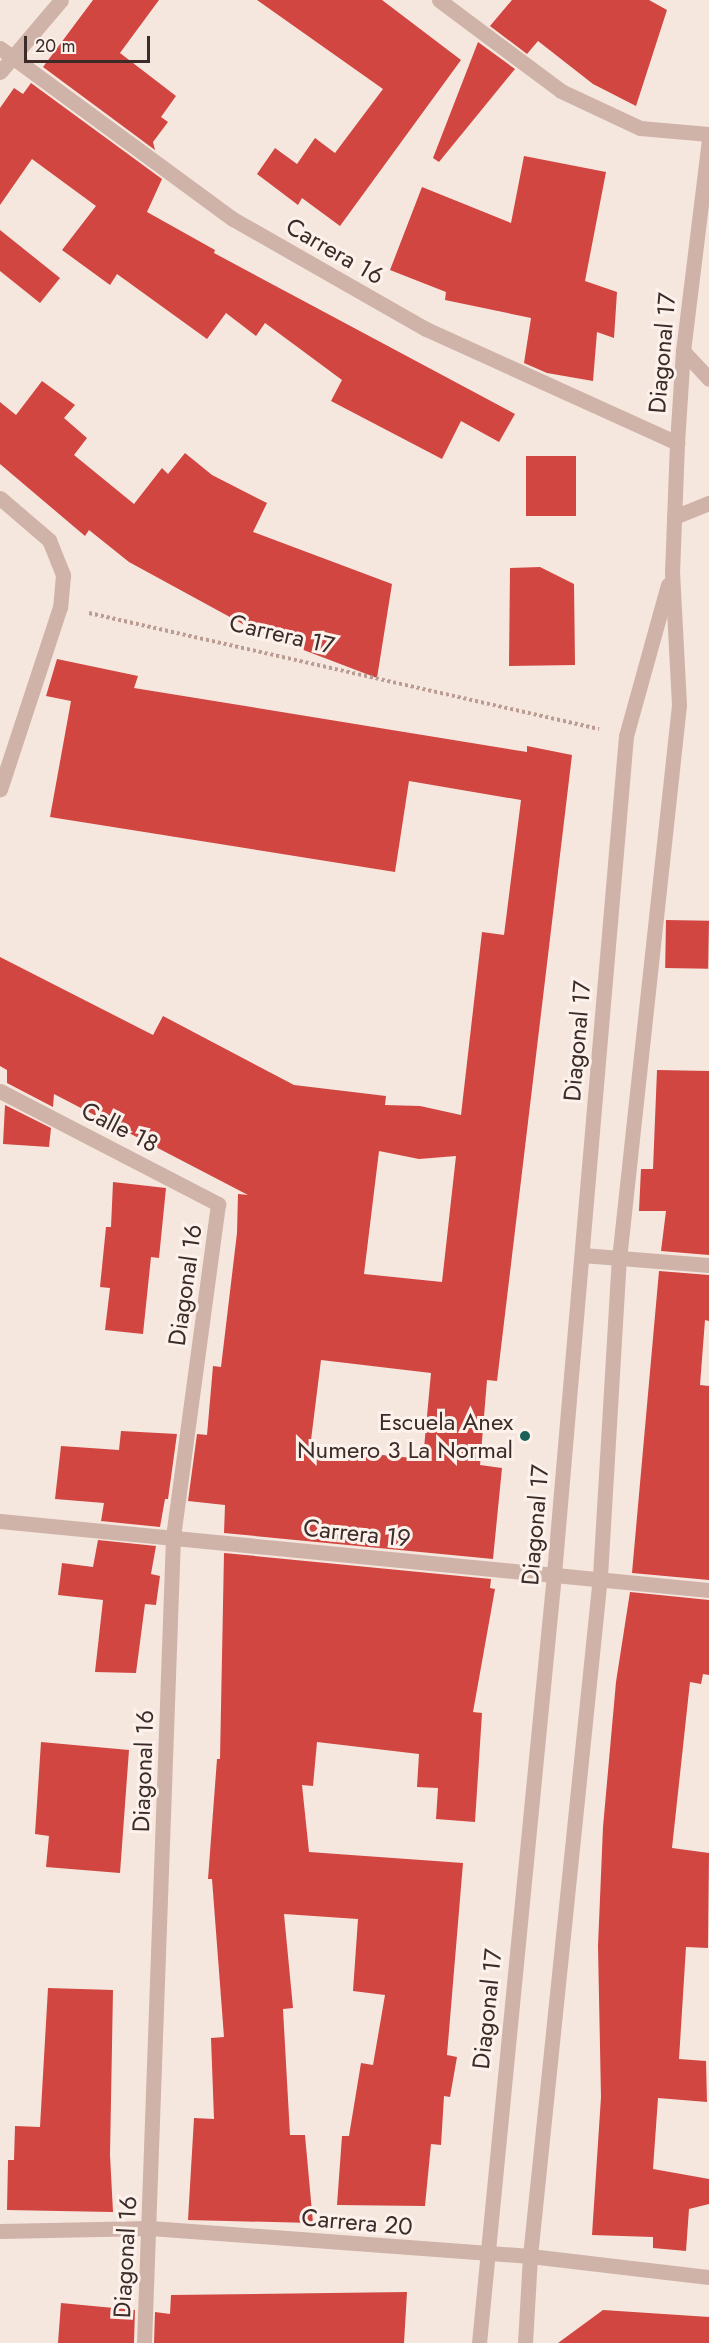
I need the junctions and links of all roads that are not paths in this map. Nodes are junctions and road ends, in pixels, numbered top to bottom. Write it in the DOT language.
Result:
graph roads {
  1 [pos="61,0"];
  2 [pos="438,0"];
  3 [pos="0,48"];
  4 [pos="12,60"];
  5 [pos="0,72"];
  6 [pos="709,136"];
  7 [pos="683,351"];
  8 [pos="709,379"];
  9 [pos="677,443"];
  10 [pos="0,498"];
  11 [pos="709,503"];
  12 [pos="674,517"];
  13 [pos="672,573"];
  14 [pos="0,789"];
  15 [pos="0,1091"];
  16 [pos="218,1204"];
  17 [pos="582,1255"];
  18 [pos="619,1259"];
  19 [pos="709,1265"];
  20 [pos="0,1521"];
  21 [pos="174,1538"];
  22 [pos="554,1574"];
  23 [pos="600,1576"];
  24 [pos="709,1590"];
  25 [pos="150,2228"];
  26 [pos="0,2231"];
  27 [pos="485,2255"];
  28 [pos="530,2256"];
  29 [pos="709,2277"];
  30 [pos="144,2343"];
  31 [pos="479,2343"];
  32 [pos="525,2343"];
  1 -- 4 [label="street"];
  2 -- 6 [label="street"];
  3 -- 4 [label="street, Carrera 16"];
  4 -- 5 [label="street"];
  4 -- 9 [label="street, Carrera 16"];
  6 -- 7 [label="street, Diagonal 17"];
  7 -- 8 [label="street"];
  7 -- 9 [label="street, Diagonal 17"];
  9 -- 12 [label="street, Diagonal 17"];
  10 -- 14 [label="street"];
  11 -- 12 [label="street"];
  12 -- 13 [label="street, Diagonal 17"];
  13 -- 17 [label="street, Diagonal 17"];
  13 -- 18 [label="street, Diagonal 17"];
  15 -- 16 [label="street, Calle 18"];
  16 -- 21 [label="street, Diagonal 16"];
  17 -- 18 [label="street"];
  17 -- 22 [label="street, Diagonal 17"];
  18 -- 19 [label="street"];
  18 -- 23 [label="street, Diagonal 17"];
  20 -- 21 [label="street, Carrera 19"];
  21 -- 22 [label="street, Carrera 19"];
  21 -- 25 [label="street, Diagonal 16"];
  22 -- 23 [label="street, Carrera 19"];
  22 -- 27 [label="street, Diagonal 17"];
  23 -- 24 [label="street, Carrera 19"];
  23 -- 28 [label="street, Diagonal 17"];
  25 -- 26 [label="street, Carrera 20"];
  25 -- 27 [label="street, Carrera 20"];
  25 -- 30 [label="street, Diagonal 16"];
  27 -- 28 [label="street, Carrera 20"];
  27 -- 31 [label="street, Diagonal 17"];
  28 -- 29 [label="street, Carrera 20"];
  28 -- 32 [label="street, Diagonal 17"];
}
